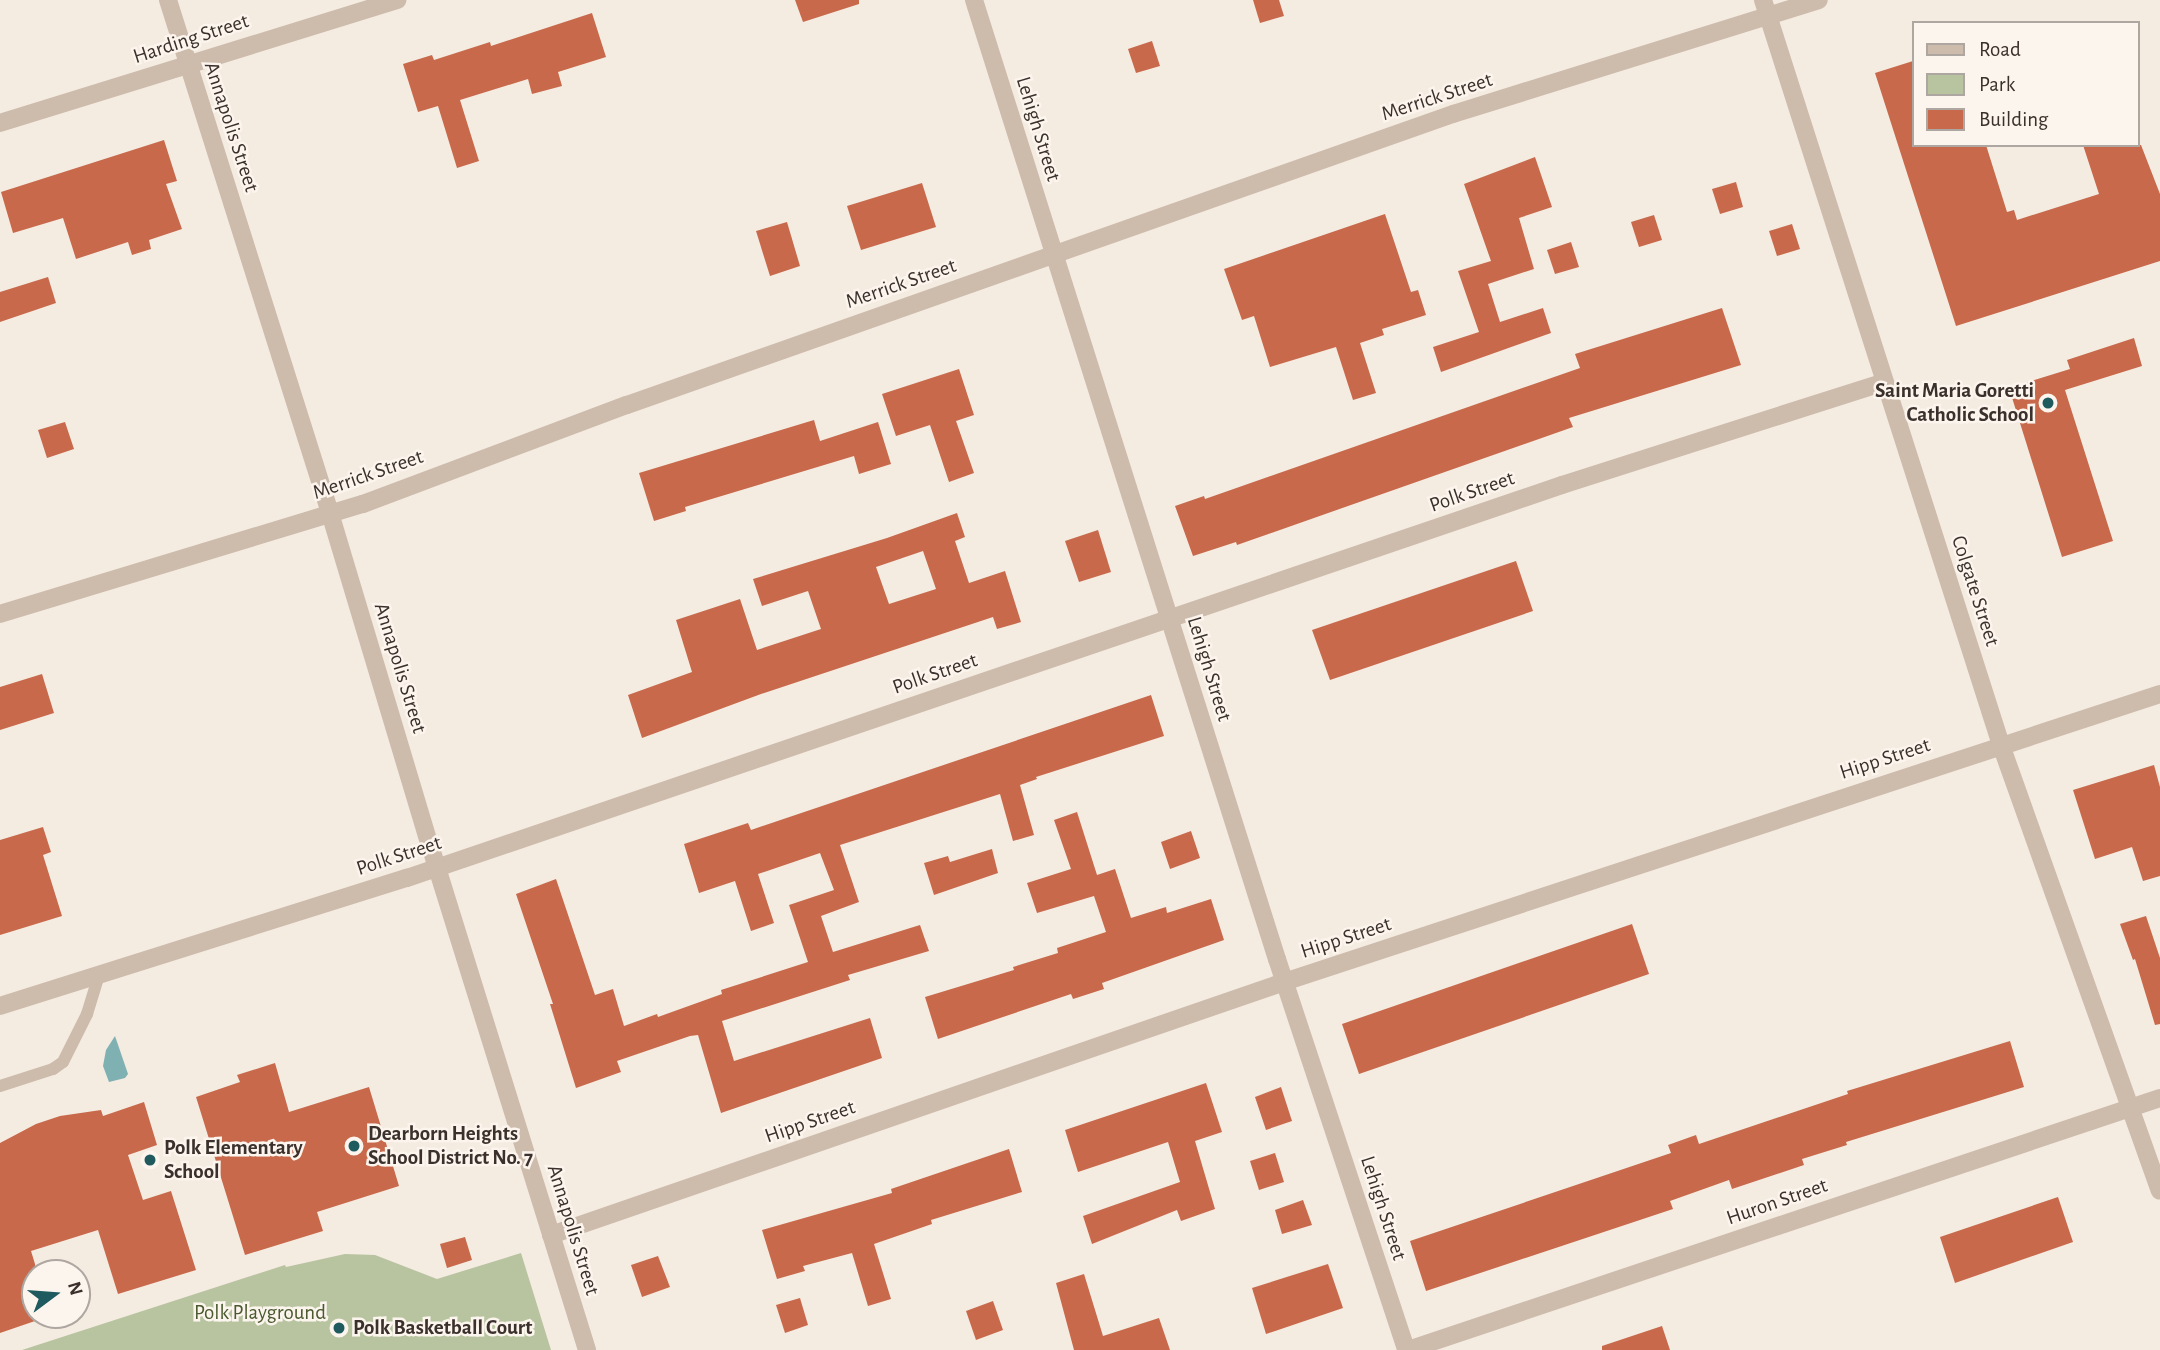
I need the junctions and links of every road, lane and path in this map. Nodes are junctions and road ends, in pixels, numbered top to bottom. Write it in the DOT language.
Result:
graph roads {
  1 [pos="168,0"];
  2 [pos="397,0"];
  3 [pos="974,0"];
  4 [pos="1819,0"];
  5 [pos="1766,8"];
  6 [pos="188,64"];
  7 [pos="0,123"];
  8 [pos="1053,254"];
  9 [pos="1884,382"];
  10 [pos="330,513"];
  11 [pos="0,614"];
  12 [pos="1169,618"];
  13 [pos="2160,694"];
  14 [pos="2001,745"];
  15 [pos="437,867"];
  16 [pos="99,975"];
  17 [pos="1284,982"];
  18 [pos="0,1006"];
  19 [pos="0,1086"];
  20 [pos="2160,1098"];
  21 [pos="2132,1107"];
  22 [pos="2160,1191"];
  23 [pos="551,1236"];
  24 [pos="587,1350"];
  25 [pos="1407,1350"];
  1 -- 6 [label="street, Annapolis Street"];
  2 -- 6 [label="street, Harding Street"];
  3 -- 8 [label="street, Lehigh Street"];
  4 -- 5 [label="street, Merrick Street"];
  5 -- 8 [label="street, Merrick Street"];
  5 -- 9 [label="street, Colgate Street"];
  6 -- 7 [label="street, Harding Street"];
  6 -- 10 [label="street, Annapolis Street"];
  8 -- 10 [label="street, Merrick Street"];
  8 -- 12 [label="street, Lehigh Street"];
  9 -- 12 [label="street, Polk Street"];
  9 -- 14 [label="street, Colgate Street"];
  10 -- 11 [label="street, Merrick Street"];
  10 -- 15 [label="street, Annapolis Street"];
  12 -- 15 [label="street, Polk Street"];
  12 -- 17 [label="street, Lehigh Street"];
  13 -- 14 [label="street, Hipp Street"];
  14 -- 17 [label="street, Hipp Street"];
  14 -- 21 [label="street, Colgate Street"];
  15 -- 16 [label="street, Polk Street"];
  15 -- 23 [label="street, Annapolis Street"];
  16 -- 18 [label="street, Polk Street"];
  16 -- 19 [label="lane"];
  17 -- 23 [label="street, Hipp Street"];
  17 -- 25 [label="street, Lehigh Street"];
  20 -- 21 [label="street, Huron Street"];
  21 -- 22 [label="street, Colgate Street"];
  21 -- 25 [label="street, Huron Street"];
  23 -- 24 [label="street, Annapolis Street"];
}
